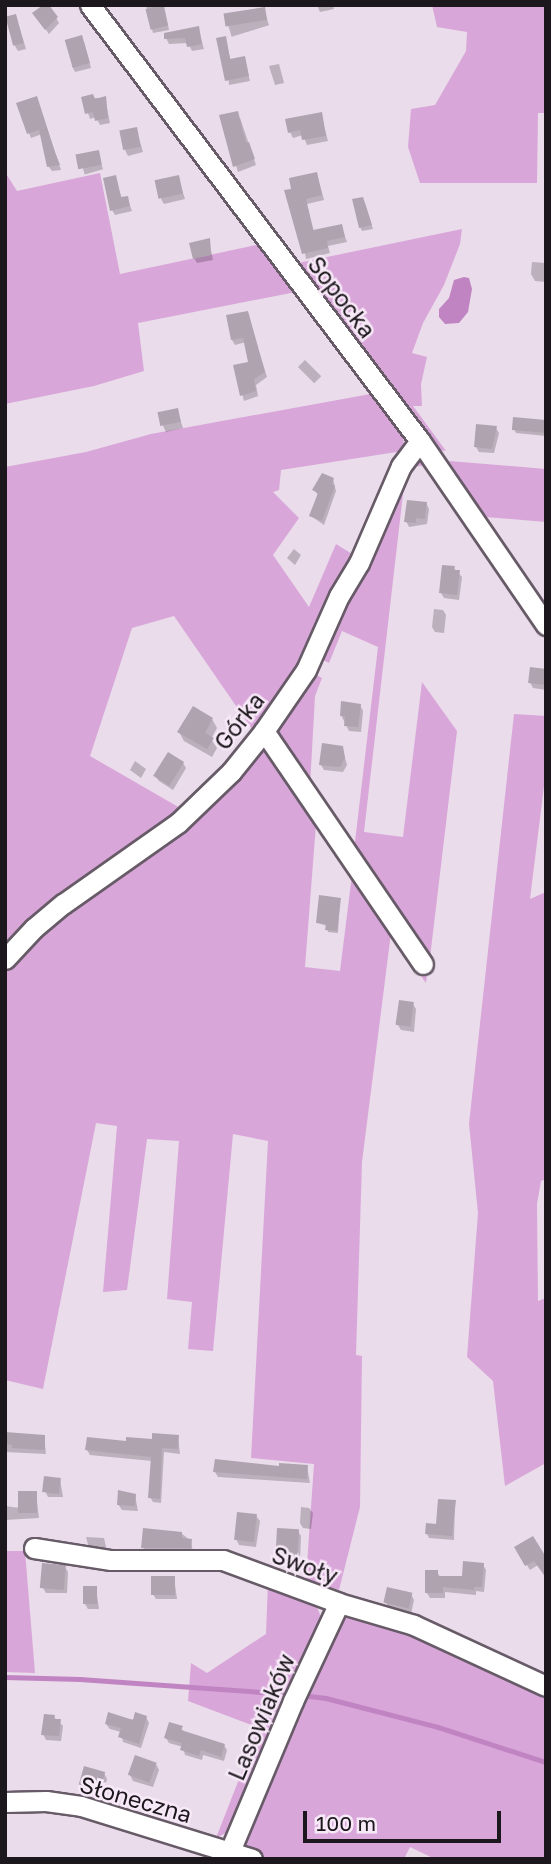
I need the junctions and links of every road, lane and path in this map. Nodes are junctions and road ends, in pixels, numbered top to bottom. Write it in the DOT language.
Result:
graph roads {
  1 [pos="90,5"];
  2 [pos="420,441"];
  3 [pos="546,625"];
  4 [pos="264,731"];
  5 [pos="5,959"];
  6 [pos="423,964"];
  7 [pos="34,1548"];
  8 [pos="338,1603"];
  9 [pos="546,1686"];
  10 [pos="5,1802"];
  11 [pos="230,1851"];
  12 [pos="252,1859"];
  1 -- 2 [label="street, Sopocka"];
  2 -- 3 [label="street, Sopocka"];
  2 -- 4 [label="street, Górka"];
  4 -- 5 [label="street, Górka"];
  4 -- 6 [label="street"];
  7 -- 8 [label="street, Swoły"];
  8 -- 9 [label="street, Swoły"];
  8 -- 11 [label="street, Lasowiaków"];
  10 -- 11 [label="street, Słoneczna"];
  11 -- 12 [label="street, Słoneczna"];
}
